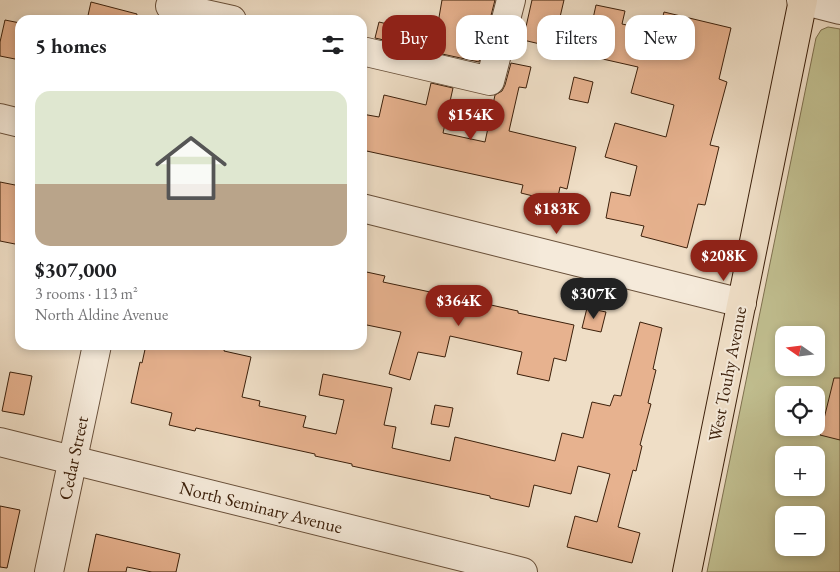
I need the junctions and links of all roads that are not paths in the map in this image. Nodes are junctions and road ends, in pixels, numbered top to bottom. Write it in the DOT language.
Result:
graph roads {
  1 [pos="511,0"];
  2 [pos="802,0"];
  3 [pos="170,9"];
  4 [pos="840,10"];
  5 [pos="204,15"];
  6 [pos="367,52"];
  7 [pos="0,118"];
  8 [pos="15,122"];
  9 [pos="367,209"];
  10 [pos="742,304"];
  11 [pos="97,350"];
  12 [pos="0,442"];
  13 [pos="73,460"];
  14 [pos="49,572"];
  15 [pos="522,572"];
  16 [pos="687,572"];
  1 -- 6 [label="street"];
  2 -- 4 [label="street"];
  2 -- 10 [label="main road, West Touhy Avenue"];
  3 -- 5 [label="street"];
  7 -- 8 [label="street"];
  9 -- 10 [label="street"];
  10 -- 16 [label="main road, West Touhy Avenue"];
  11 -- 13 [label="street, Cedar Street"];
  12 -- 13 [label="street, North Seminary Avenue"];
  13 -- 14 [label="street, Cedar Street"];
  13 -- 15 [label="street, North Seminary Avenue"];
}
